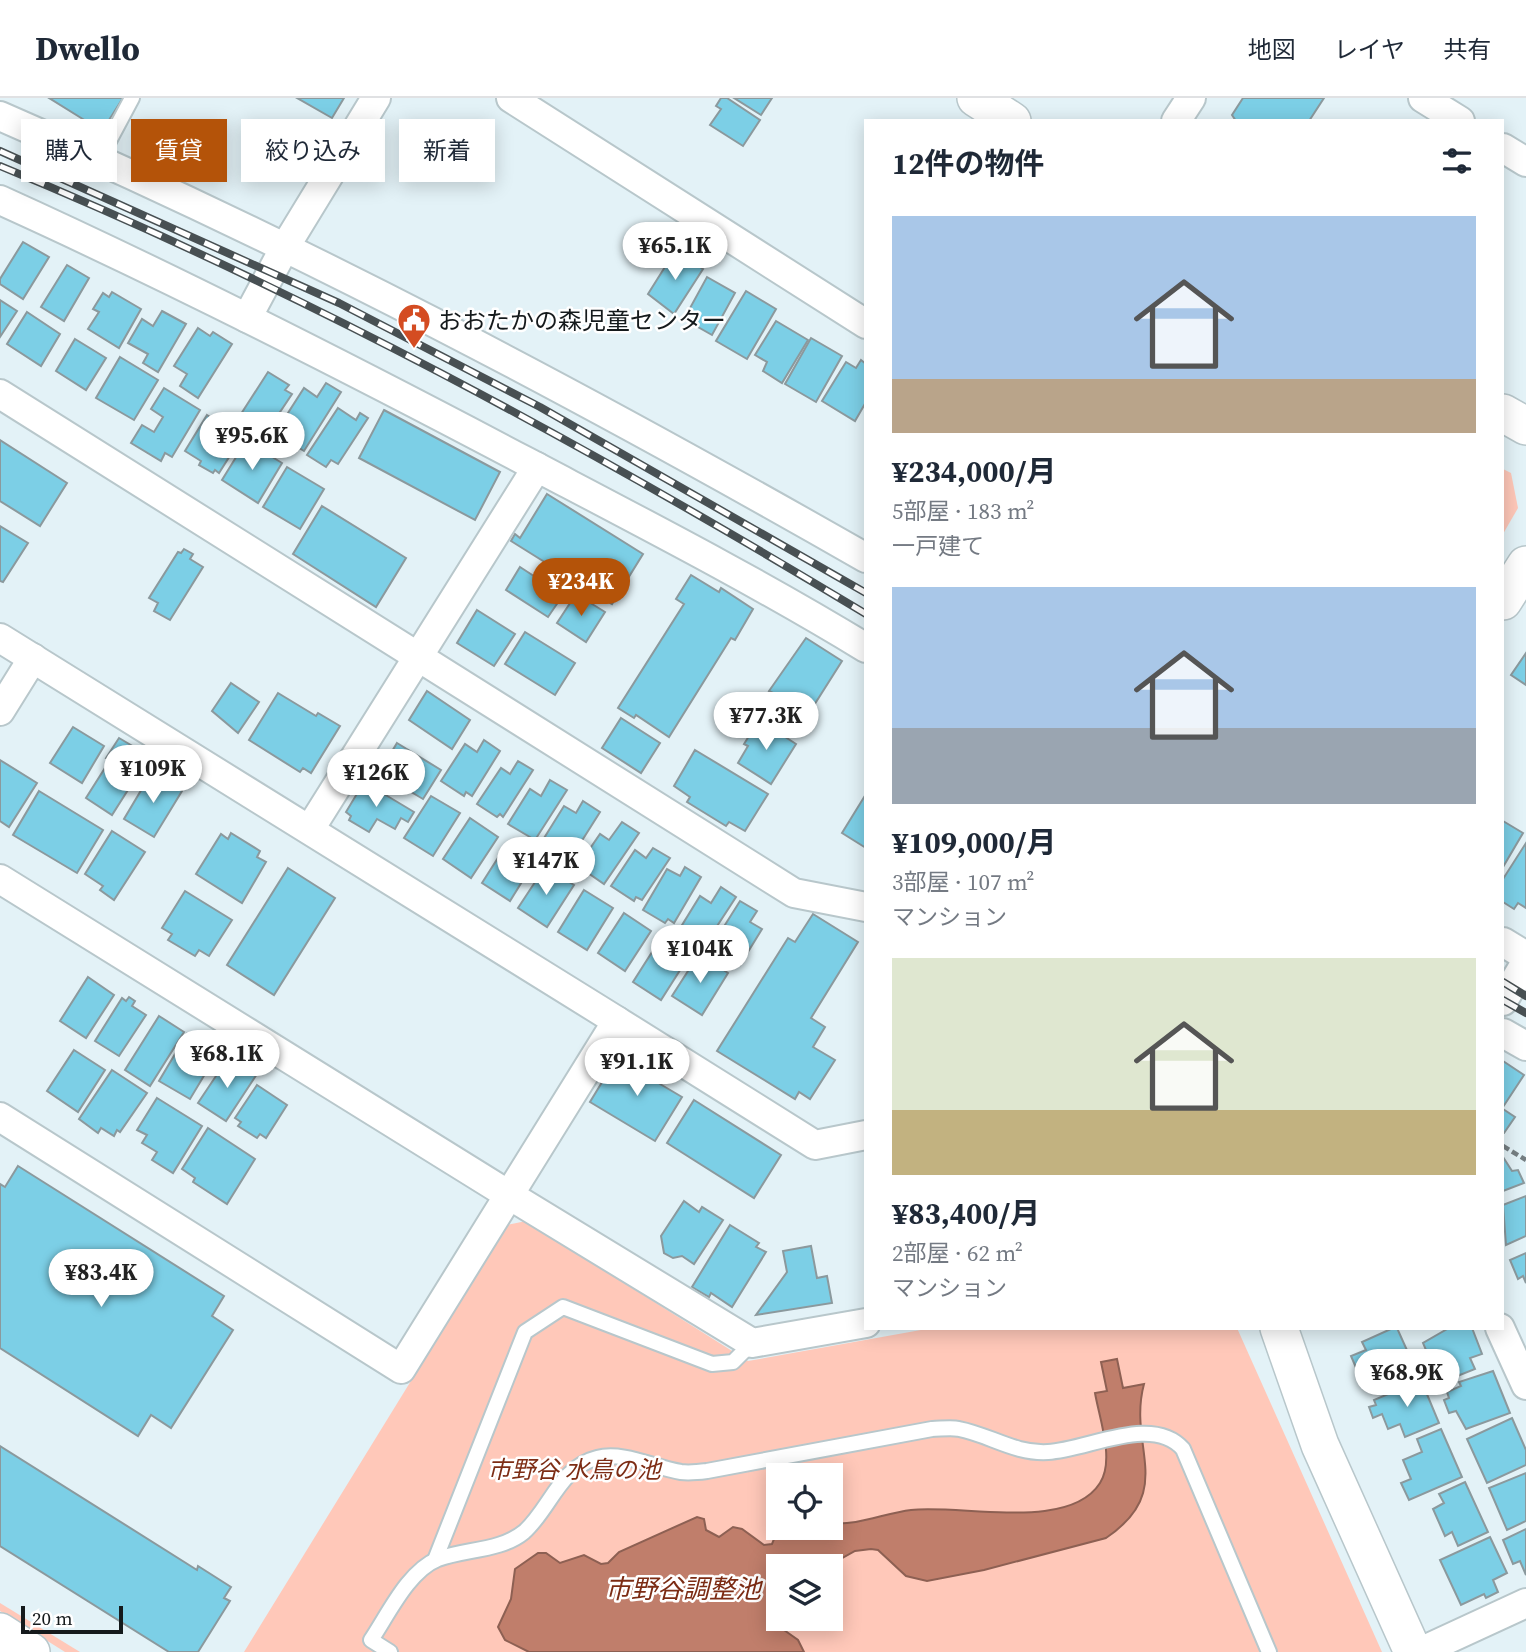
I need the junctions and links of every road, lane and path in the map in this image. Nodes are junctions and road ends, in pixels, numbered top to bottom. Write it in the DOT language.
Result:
graph roads {
  1 [pos="132,98"];
  2 [pos="376,98"];
  3 [pos="511,98"];
  4 [pos="976,98"];
  5 [pos="1191,98"];
  6 [pos="1423,98"];
  7 [pos="0,116"];
  8 [pos="1009,119"];
  9 [pos="1177,119"];
  10 [pos="1457,119"];
  11 [pos="21,125"];
  12 [pos="117,126"];
  13 [pos="1504,149"];
  14 [pos="1526,162"];
  15 [pos="117,166"];
  16 [pos="0,200"];
  17 [pos="285,247"];
  18 [pos="247,318"];
  19 [pos="864,323"];
  20 [pos="0,394"];
  21 [pos="1504,414"];
  22 [pos="1526,426"];
  23 [pos="537,467"];
  24 [pos="864,557"];
  25 [pos="1526,565"];
  26 [pos="1504,599"];
  27 [pos="862,636"];
  28 [pos="0,638"];
  29 [pos="418,656"];
  30 [pos="33,658"];
  31 [pos="0,711"];
  32 [pos="310,830"];
  33 [pos="0,879"];
  34 [pos="864,907"];
  35 [pos="1504,943"];
  36 [pos="1526,956"];
  37 [pos="1526,962"];
  38 [pos="1504,999"];
  39 [pos="617,1021"];
  40 [pos="1504,1034"];
  41 [pos="1526,1046"];
  42 [pos="0,1117"];
  43 [pos="864,1135"];
  44 [pos="1504,1147"];
  45 [pos="1526,1160"];
  46 [pos="509,1195"];
  47 [pos="864,1323"];
  48 [pos="1280,1330"];
  49 [pos="1501,1330"];
  50 [pos="752,1343"];
  51 [pos="1526,1385"];
  52 [pos="435,1560"];
  53 [pos="1526,1603"];
  54 [pos="0,1632"];
  55 [pos="31,1652"];
  56 [pos="390,1652"];
  57 [pos="1269,1652"];
  58 [pos="1413,1652"];
  59 [pos="1420,1652"];
  1 -- 12 [label="lane"];
  2 -- 17 [label="street"];
  3 -- 19 [label="street"];
  4 -- 8 [label="street"];
  5 -- 9 [label="street"];
  6 -- 10 [label="street"];
  7 -- 11 [label="street"];
  13 -- 14 [label="street"];
  15 -- 17 [label="street"];
  16 -- 18 [label="street"];
  17 -- 18 [label="street"];
  17 -- 24 [label="street"];
  18 -- 23 [label="street"];
  20 -- 29 [label="street"];
  21 -- 22 [label="street"];
  23 -- 27 [label="street"];
  23 -- 29 [label="street"];
  25 -- 26 [label="street"];
  28 -- 30 [label="street"];
  29 -- 32 [label="street"];
  29 -- 34 [label="street"];
  30 -- 31 [label="street"];
  30 -- 32 [label="street"];
  32 -- 39 [label="street"];
  33 -- 46 [label="street"];
  35 -- 36 [label="street"];
  37 -- 38 [label="street"];
  39 -- 43 [label="street"];
  39 -- 46 [label="street"];
  40 -- 41 [label="street"];
  42 -- 46 [label="street"];
  44 -- 45 [label="path"];
  46 -- 50 [label="street"];
  47 -- 50 [label="street"];
  48 -- 58 [label="street"];
  49 -- 51 [label="street"];
  50 -- 52 [label="lane"];
  52 -- 56 [label="lane"];
  52 -- 57 [label="lane"];
  53 -- 59 [label="street"];
  54 -- 55 [label="street"];
}
